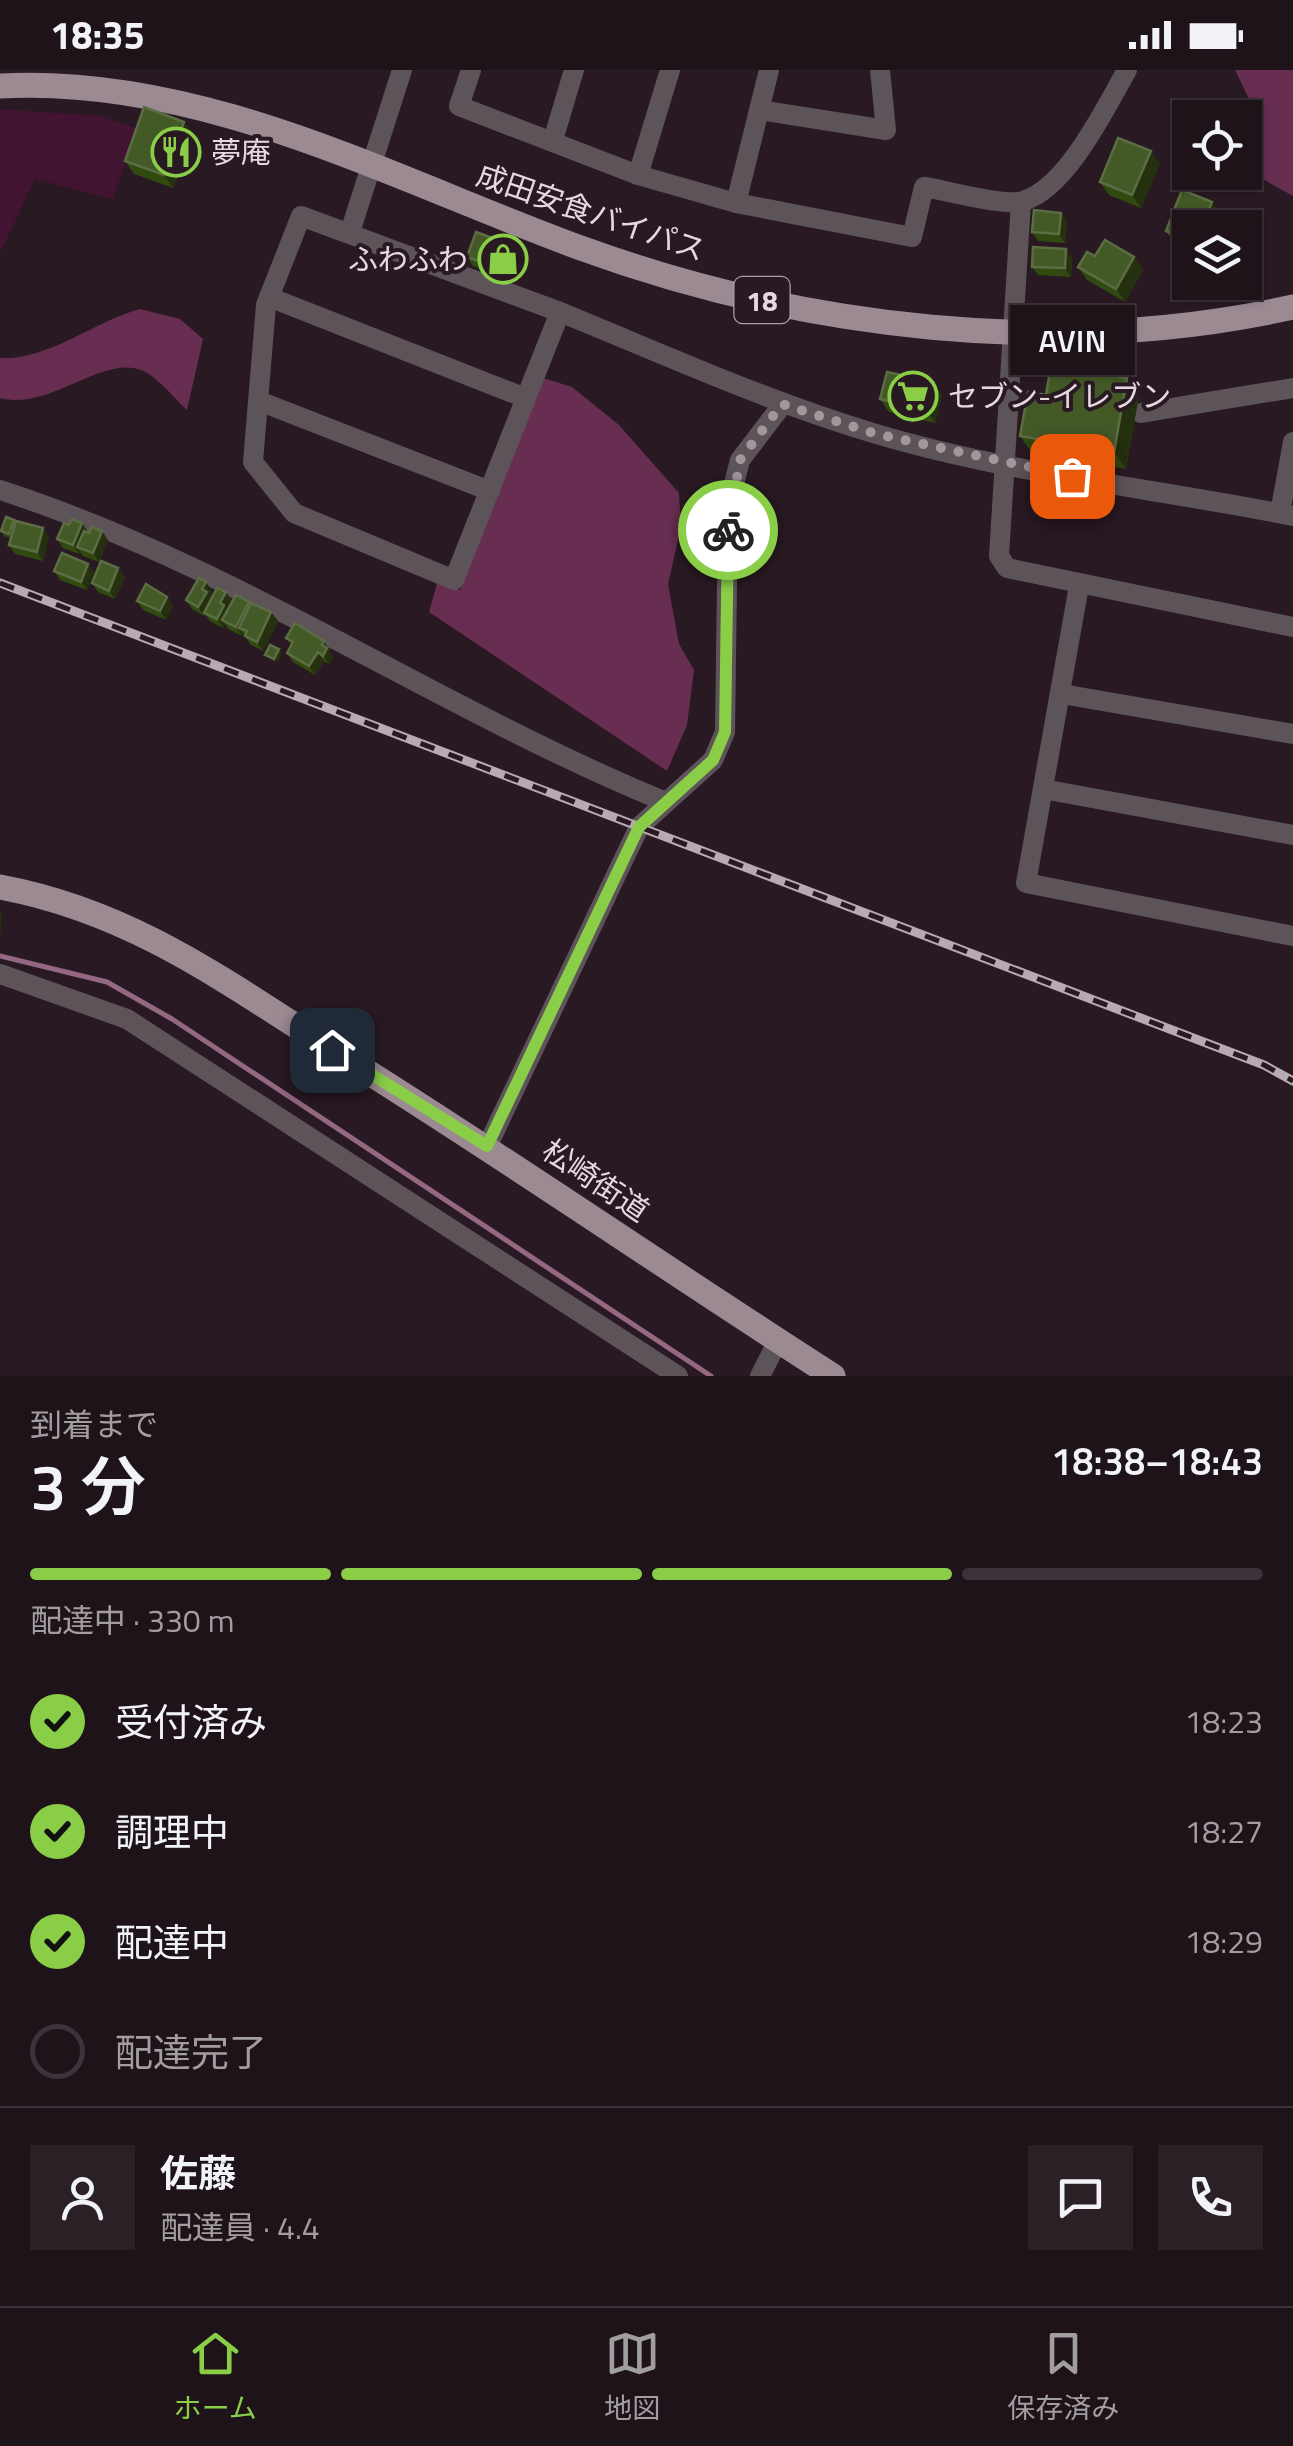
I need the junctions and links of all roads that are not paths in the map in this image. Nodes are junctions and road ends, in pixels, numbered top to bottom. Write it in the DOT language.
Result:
graph roads {
  1 [pos="402,70"];
  2 [pos="471,70"];
  3 [pos="574,70"];
  4 [pos="670,70"];
  5 [pos="769,70"];
  6 [pos="880,70"];
  7 [pos="1127,70"];
  8 [pos="0,86"];
  9 [pos="759,110"];
  10 [pos="553,140"];
  11 [pos="373,166"];
  12 [pos="638,174"];
  13 [pos="1021,202"];
  14 [pos="736,203"];
  15 [pos="350,232"];
  16 [pos="269,297"];
  17 [pos="1293,307"];
  18 [pos="560,312"];
  19 [pos="1014,330"];
  20 [pos="1293,388"];
  21 [pos="522,397"];
  22 [pos="259,401"];
  23 [pos="782,404"];
  24 [pos="1141,413"];
  25 [pos="1293,442"];
  26 [pos="1002,464"];
  27 [pos="0,490"];
  28 [pos="490,491"];
  29 [pos="1286,515"];
  30 [pos="1079,586"];
  31 [pos="1293,627"];
  32 [pos="1062,694"];
  33 [pos="1293,734"];
  34 [pos="1043,789"];
  35 [pos="666,802"];
  36 [pos="1293,836"];
  37 [pos="0,887"];
  38 [pos="1293,936"];
  39 [pos="0,974"];
  40 [pos="487,1146"];
  41 [pos="778,1341"];
  42 [pos="678,1376"];
  43 [pos="760,1376"];
  44 [pos="833,1376"];
  1 -- 11 [label="street"];
  2 -- 10 [label="street"];
  3 -- 10 [label="street"];
  4 -- 12 [label="street"];
  5 -- 9 [label="street"];
  6 -- 9 [label="street"];
  7 -- 13 [label="street"];
  8 -- 11 [label="main road, 成田安食バイパス / 18"];
  9 -- 14 [label="street"];
  10 -- 12 [label="street"];
  11 -- 15 [label="street"];
  11 -- 19 [label="main road, 成田安食バイパス / 18"];
  12 -- 14 [label="street"];
  13 -- 14 [label="street"];
  13 -- 19 [label="street"];
  15 -- 16 [label="street"];
  15 -- 18 [label="street"];
  16 -- 21 [label="street"];
  16 -- 22 [label="street"];
  17 -- 19 [label="main road, 成田安食バイパス / 18"];
  18 -- 21 [label="street"];
  18 -- 23 [label="street"];
  19 -- 26 [label="street"];
  20 -- 24 [label="street"];
  21 -- 28 [label="street"];
  22 -- 28 [label="street"];
  22 -- 28 [label="street"];
  23 -- 26 [label="street"];
  23 -- 35 [label="street"];
  25 -- 29 [label="street"];
  26 -- 29 [label="street"];
  26 -- 30 [label="street"];
  27 -- 35 [label="street"];
  30 -- 31 [label="street"];
  30 -- 32 [label="street"];
  32 -- 33 [label="street"];
  32 -- 34 [label="street"];
  34 -- 36 [label="street"];
  34 -- 38 [label="street"];
  35 -- 40 [label="street"];
  37 -- 40 [label="main road, 松崎街道"];
  39 -- 42 [label="street"];
  40 -- 41 [label="main road, 松崎街道"];
  41 -- 43 [label="street"];
  41 -- 44 [label="main road, 松崎街道"];
}
